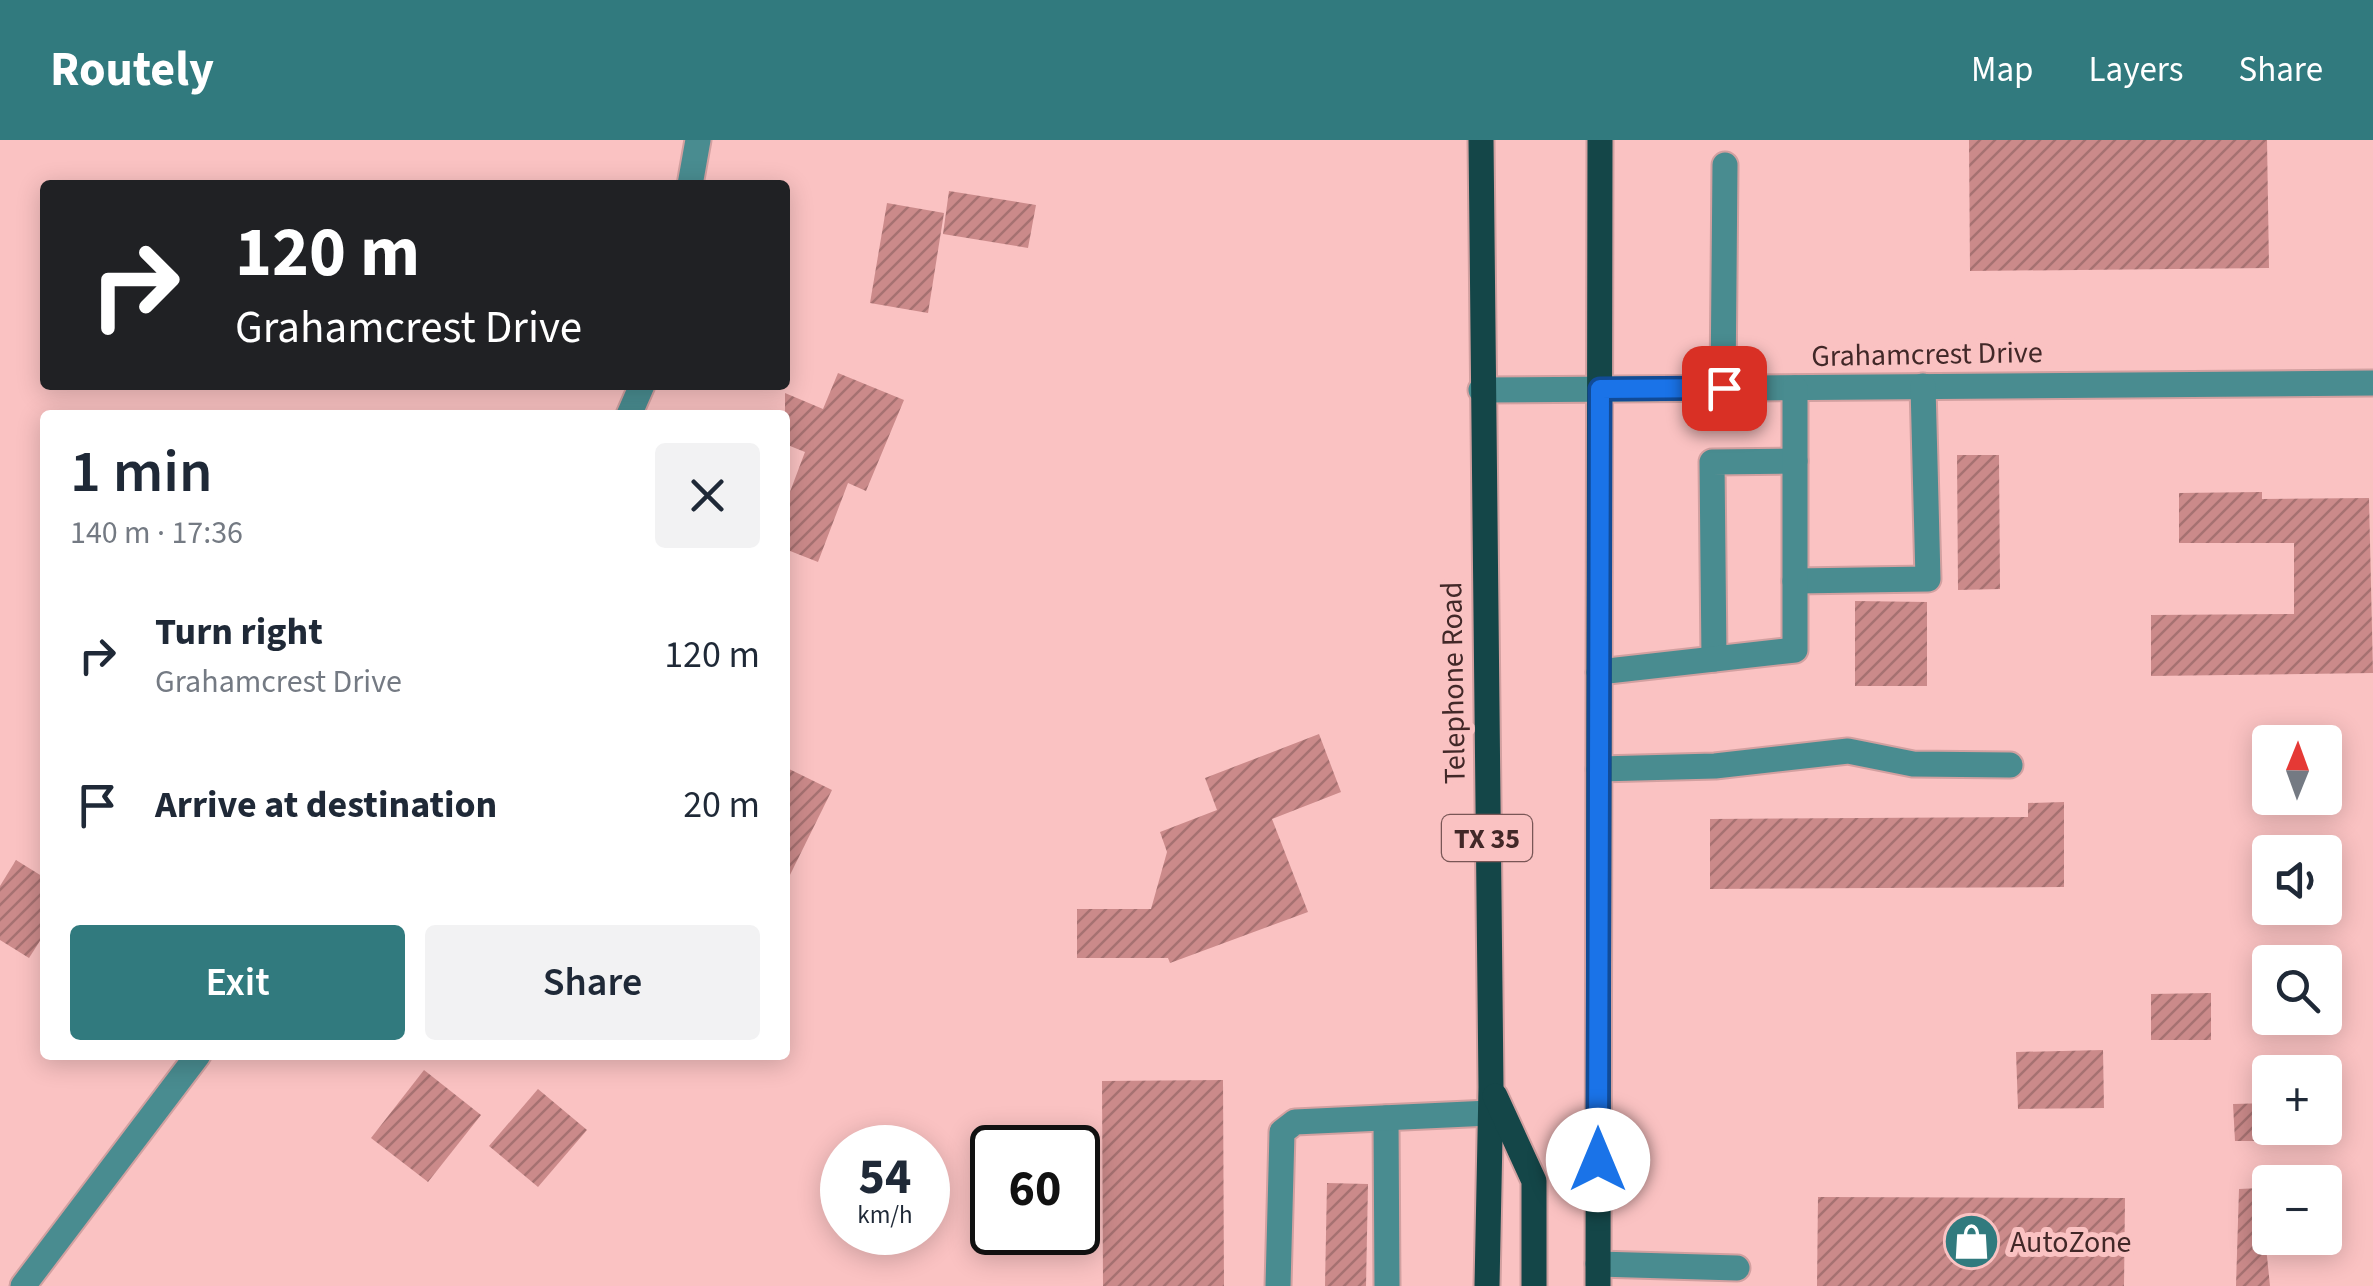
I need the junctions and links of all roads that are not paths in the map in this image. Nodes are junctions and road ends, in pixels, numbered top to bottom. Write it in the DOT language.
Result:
graph roads {
  1 [pos="698,140"];
  2 [pos="1482,140"];
  3 [pos="1600,140"];
  4 [pos="1725,165"];
  5 [pos="691,180"];
  6 [pos="2373,383"];
  7 [pos="1923,386"];
  8 [pos="1724,388"];
  9 [pos="1795,388"];
  10 [pos="1600,389"];
  11 [pos="1481,390"];
  12 [pos="1795,461"];
  13 [pos="1795,581"];
  14 [pos="1714,659"];
  15 [pos="1599,672"];
  16 [pos="2010,765"];
  17 [pos="1599,768"];
  18 [pos="194,1060"];
  19 [pos="1491,1087"];
  20 [pos="1490,1113"];
  21 [pos="1386,1118"];
  22 [pos="1737,1268"];
  23 [pos="1598,1275"];
  24 [pos="23,1286"];
  25 [pos="1278,1286"];
  26 [pos="1387,1286"];
  27 [pos="1487,1286"];
  28 [pos="1534,1286"];
  1 -- 5 [label="street"];
  2 -- 11 [label="main road, Telephone Road / TX 35"];
  3 -- 10 [label="main road"];
  4 -- 8 [label="street"];
  6 -- 7 [label="street, Grahamcrest Drive"];
  7 -- 9 [label="street, Grahamcrest Drive"];
  7 -- 13 [label="street"];
  8 -- 9 [label="street, Grahamcrest Drive"];
  8 -- 10 [label="street, Grahamcrest Drive"];
  9 -- 12 [label="street"];
  10 -- 11 [label="street, Grahamcrest Drive"];
  10 -- 15 [label="main road"];
  11 -- 19 [label="main road, Telephone Road / TX 35"];
  12 -- 13 [label="street"];
  12 -- 14 [label="street"];
  13 -- 14 [label="street"];
  14 -- 15 [label="street"];
  15 -- 17 [label="main road"];
  16 -- 17 [label="street"];
  17 -- 23 [label="main road"];
  18 -- 24 [label="street"];
  19 -- 20 [label="main road, Telephone Road / TX 35"];
  19 -- 28 [label="main road"];
  20 -- 21 [label="street"];
  20 -- 27 [label="main road, Telephone Road / TX 35"];
  21 -- 25 [label="street"];
  21 -- 26 [label="street"];
  22 -- 23 [label="street"];
}
